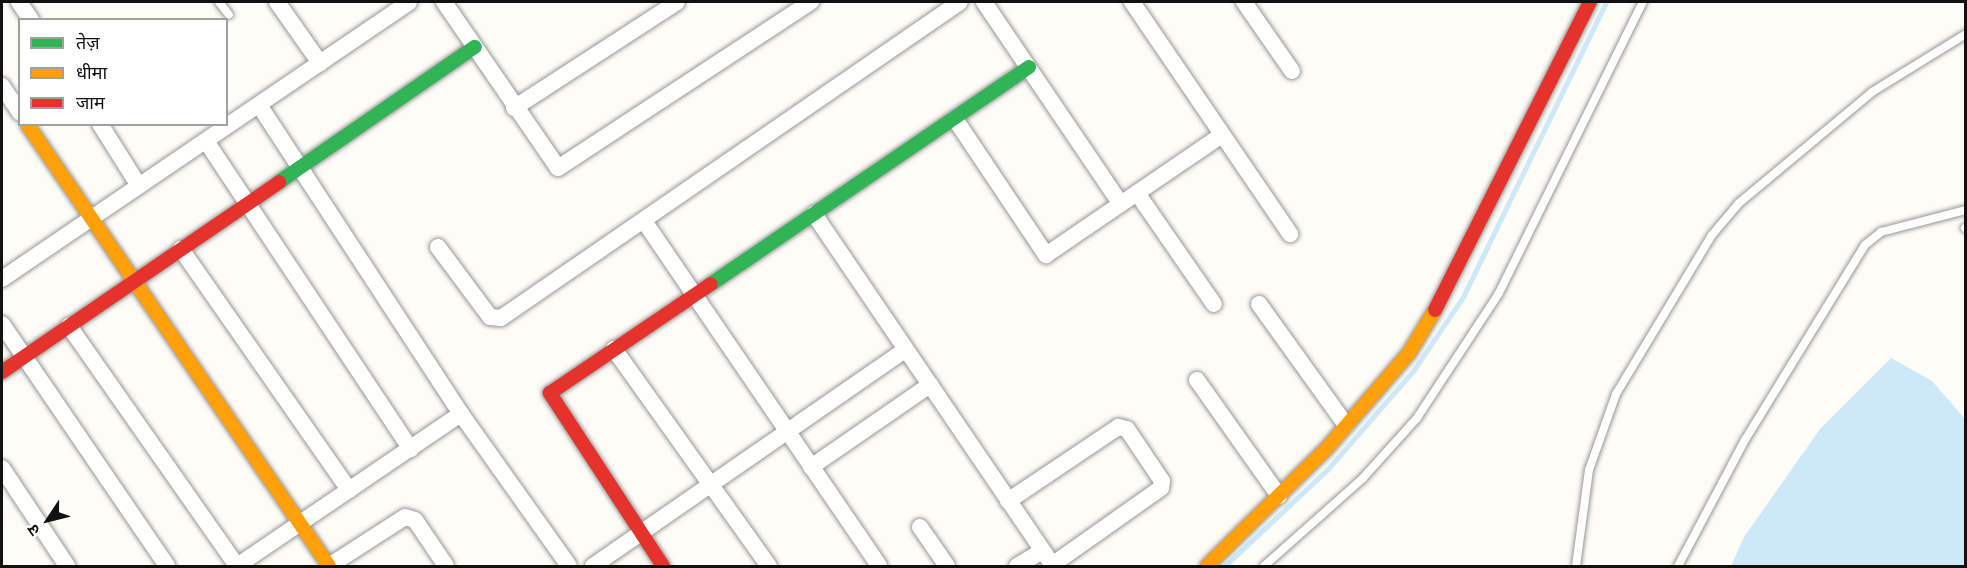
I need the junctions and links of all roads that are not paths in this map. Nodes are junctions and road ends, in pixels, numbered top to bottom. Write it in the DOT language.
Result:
graph roads {
  1 [pos="19,2"];
  2 [pos="219,2"];
  3 [pos="277,2"];
  4 [pos="409,2"];
  5 [pos="444,2"];
  6 [pos="677,2"];
  7 [pos="811,2"];
  8 [pos="960,2"];
  9 [pos="984,2"];
  10 [pos="1132,2"];
  11 [pos="1244,2"];
  12 [pos="1590,2"];
  13 [pos="1642,2"];
  14 [pos="229,15"];
  15 [pos="30,18"];
  16 [pos="1965,34"];
  17 [pos="475,47"];
  18 [pos="320,63"];
  19 [pos="1029,67"];
  20 [pos="1292,71"];
  21 [pos="2,86"];
  22 [pos="259,105"];
  23 [pos="514,108"];
  24 [pos="18,109"];
  25 [pos="955,119"];
  26 [pos="28,126"];
  27 [pos="101,126"];
  28 [pos="1222,135"];
  29 [pos="206,141"];
  30 [pos="297,170"];
  31 [pos="139,186"];
  32 [pos="1137,193"];
  33 [pos="1121,204"];
  34 [pos="246,205"];
  35 [pos="1965,210"];
  36 [pos="814,214"];
  37 [pos="90,219"];
  38 [pos="644,221"];
  39 [pos="1290,234"];
  40 [pos="438,247"];
  41 [pos="181,249"];
  42 [pos="2,279"];
  43 [pos="133,281"];
  44 [pos="696,296"];
  45 [pos="1215,304"];
  46 [pos="1258,304"];
  47 [pos="2,324"];
  48 [pos="69,326"];
  49 [pos="614,348"];
  50 [pos="905,350"];
  51 [pos="23,357"];
  52 [pos="2,372"];
  53 [pos="1197,380"];
  54 [pos="930,385"];
  55 [pos="461,414"];
  56 [pos="1346,425"];
  57 [pos="788,433"];
  58 [pos="411,449"];
  59 [pos="811,467"];
  60 [pos="2,468"];
  61 [pos="712,484"];
  62 [pos="349,490"];
  63 [pos="1279,496"];
  64 [pos="1008,501"];
  65 [pos="299,523"];
  66 [pos="920,527"];
  67 [pos="640,532"];
  68 [pos="1042,551"];
  69 [pos="329,566"];
  70 [pos="1053,566"];
  71 [pos="67,567"];
  72 [pos="167,567"];
  73 [pos="237,567"];
  74 [pos="446,567"];
  75 [pos="568,567"];
  76 [pos="592,567"];
  77 [pos="663,567"];
  78 [pos="769,567"];
  79 [pos="879,567"];
  80 [pos="947,567"];
  81 [pos="1017,567"];
  82 [pos="1207,567"];
  83 [pos="1264,567"];
  84 [pos="1576,567"];
  85 [pos="1678,567"];
  1 -- 15 [label="street"];
  2 -- 14 [label="lane"];
  3 -- 18 [label="street"];
  4 -- 18 [label="street"];
  5 -- 17 [label="street"];
  6 -- 23 [label="street"];
  7 -- 23 [label="street"];
  8 -- 38 [label="street"];
  9 -- 19 [label="street"];
  10 -- 28 [label="street"];
  11 -- 20 [label="street"];
  12 -- 56 [label="street"];
  13 -- 83 [label="lane"];
  16 -- 84 [label="lane"];
  17 -- 23 [label="street"];
  17 -- 30 [label="street"];
  18 -- 22 [label="street"];
  19 -- 25 [label="street"];
  19 -- 33 [label="street"];
  21 -- 24 [label="street"];
  22 -- 29 [label="street"];
  22 -- 30 [label="street"];
  25 -- 33 [label="street"];
  25 -- 36 [label="street"];
  26 -- 37 [label="street"];
  27 -- 31 [label="street"];
  28 -- 32 [label="street"];
  28 -- 39 [label="street"];
  29 -- 31 [label="street"];
  29 -- 34 [label="street"];
  30 -- 34 [label="street"];
  30 -- 55 [label="street"];
  31 -- 37 [label="street"];
  32 -- 33 [label="street"];
  32 -- 45 [label="street"];
  34 -- 41 [label="street"];
  34 -- 58 [label="street"];
  35 -- 85 [label="lane"];
  36 -- 44 [label="street"];
  36 -- 50 [label="street"];
  37 -- 42 [label="street"];
  37 -- 43 [label="street"];
  38 -- 40 [label="street"];
  38 -- 44 [label="street"];
  41 -- 43 [label="street"];
  41 -- 62 [label="street"];
  43 -- 48 [label="street"];
  43 -- 65 [label="street"];
  44 -- 49 [label="street"];
  44 -- 57 [label="street"];
  46 -- 56 [label="street"];
  47 -- 51 [label="street"];
  48 -- 51 [label="street"];
  48 -- 73 [label="street"];
  49 -- 61 [label="street"];
  49 -- 67 [label="street"];
  50 -- 54 [label="street"];
  50 -- 57 [label="street"];
  51 -- 52 [label="street"];
  51 -- 72 [label="street"];
  53 -- 63 [label="street"];
  54 -- 59 [label="street"];
  54 -- 64 [label="street"];
  55 -- 58 [label="street"];
  55 -- 75 [label="street"];
  56 -- 63 [label="street"];
  57 -- 59 [label="street"];
  57 -- 61 [label="street"];
  58 -- 62 [label="street"];
  59 -- 79 [label="street"];
  60 -- 71 [label="street"];
  61 -- 67 [label="street"];
  61 -- 78 [label="street"];
  62 -- 65 [label="street"];
  63 -- 82 [label="street"];
  64 -- 68 [label="street"];
  64 -- 70 [label="street"];
  65 -- 69 [label="street"];
  65 -- 73 [label="street"];
  66 -- 80 [label="street"];
  67 -- 76 [label="street"];
  67 -- 77 [label="street"];
  68 -- 70 [label="street"];
  68 -- 81 [label="street"];
  69 -- 74 [label="street"];
}
